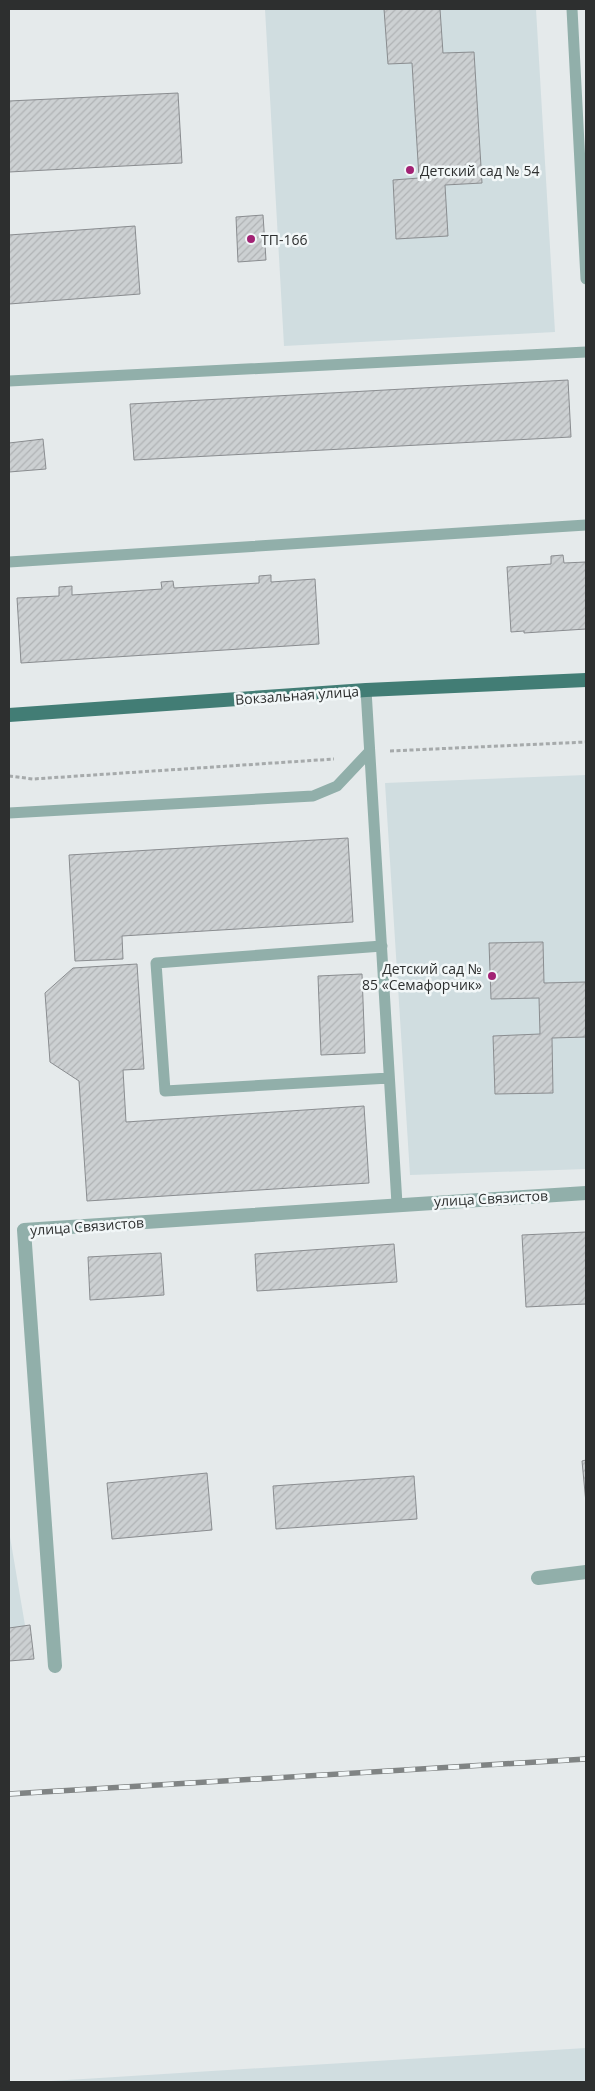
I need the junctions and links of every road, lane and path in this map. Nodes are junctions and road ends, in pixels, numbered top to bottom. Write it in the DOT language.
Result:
graph roads {
  1 [pos="572,9"];
  2 [pos="581,77"];
  3 [pos="586,273"];
  4 [pos="586,279"];
  5 [pos="586,352"];
  6 [pos="9,381"];
  7 [pos="586,525"];
  8 [pos="9,562"];
  9 [pos="586,680"];
  10 [pos="366,690"];
  11 [pos="9,715"];
  12 [pos="586,742"];
  13 [pos="370,752"];
  14 [pos="9,776"];
  15 [pos="9,813"];
  16 [pos="382,946"];
  17 [pos="389,1078"];
  18 [pos="586,1193"];
  19 [pos="397,1204"];
  20 [pos="586,1572"];
  21 [pos="538,1578"];
  22 [pos="56,1666"];
  1 -- 2 [label="lane"];
  2 -- 3 [label="lane"];
  3 -- 4 [label="lane"];
  5 -- 6 [label="lane"];
  7 -- 8 [label="lane"];
  9 -- 10 [label="main road, Вокзальная улица"];
  10 -- 11 [label="main road, Вокзальная улица"];
  10 -- 13 [label="lane"];
  12 -- 13 [label="path"];
  13 -- 14 [label="path"];
  13 -- 15 [label="lane"];
  13 -- 16 [label="lane"];
  16 -- 17 [label="lane"];
  16 -- 17 [label="lane"];
  17 -- 19 [label="lane"];
  18 -- 19 [label="street, улица Связистов"];
  19 -- 22 [label="street, улица Связистов"];
  20 -- 21 [label="street"];
}
